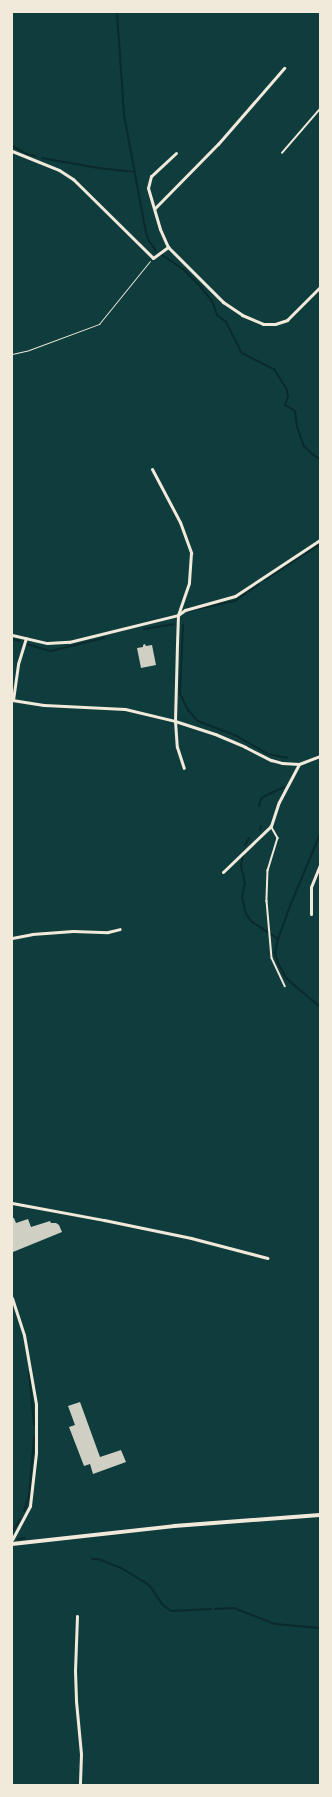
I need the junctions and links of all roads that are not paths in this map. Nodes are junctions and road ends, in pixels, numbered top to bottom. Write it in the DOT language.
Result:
graph roads {
  1 [pos="284,68"];
  2 [pos="320,109"];
  3 [pos="12,150"];
  4 [pos="176,153"];
  5 [pos="282,153"];
  6 [pos="155,208"];
  7 [pos="168,247"];
  8 [pos="320,287"];
  9 [pos="152,469"];
  10 [pos="320,540"];
  11 [pos="178,615"];
  12 [pos="12,635"];
  13 [pos="26,638"];
  14 [pos="14,685"];
  15 [pos="12,700"];
  16 [pos="175,721"];
  17 [pos="320,756"];
  18 [pos="299,764"];
  19 [pos="184,768"];
  20 [pos="271,826"];
  21 [pos="320,866"];
  22 [pos="223,872"];
  23 [pos="311,914"];
  24 [pos="120,929"];
  25 [pos="12,938"];
  26 [pos="285,986"];
  27 [pos="12,1203"];
  28 [pos="267,1258"];
  29 [pos="12,1298"];
  30 [pos="320,1515"];
  31 [pos="12,1540"];
  32 [pos="12,1544"];
  33 [pos="77,1616"];
  34 [pos="80,1785"];
  1 -- 6 [label="street"];
  2 -- 5 [label="lane"];
  3 -- 7 [label="street"];
  4 -- 6 [label="street"];
  6 -- 7 [label="street"];
  7 -- 8 [label="street"];
  9 -- 11 [label="street"];
  10 -- 11 [label="street"];
  11 -- 13 [label="street"];
  11 -- 16 [label="street"];
  12 -- 13 [label="street"];
  13 -- 14 [label="street"];
  14 -- 15 [label="street"];
  15 -- 16 [label="street"];
  16 -- 18 [label="street"];
  16 -- 19 [label="street"];
  17 -- 18 [label="street"];
  18 -- 20 [label="street"];
  20 -- 22 [label="street"];
  20 -- 26 [label="lane"];
  21 -- 23 [label="street"];
  24 -- 25 [label="street"];
  27 -- 28 [label="street"];
  29 -- 31 [label="street"];
  30 -- 32 [label="street"];
  33 -- 34 [label="street"];
}
